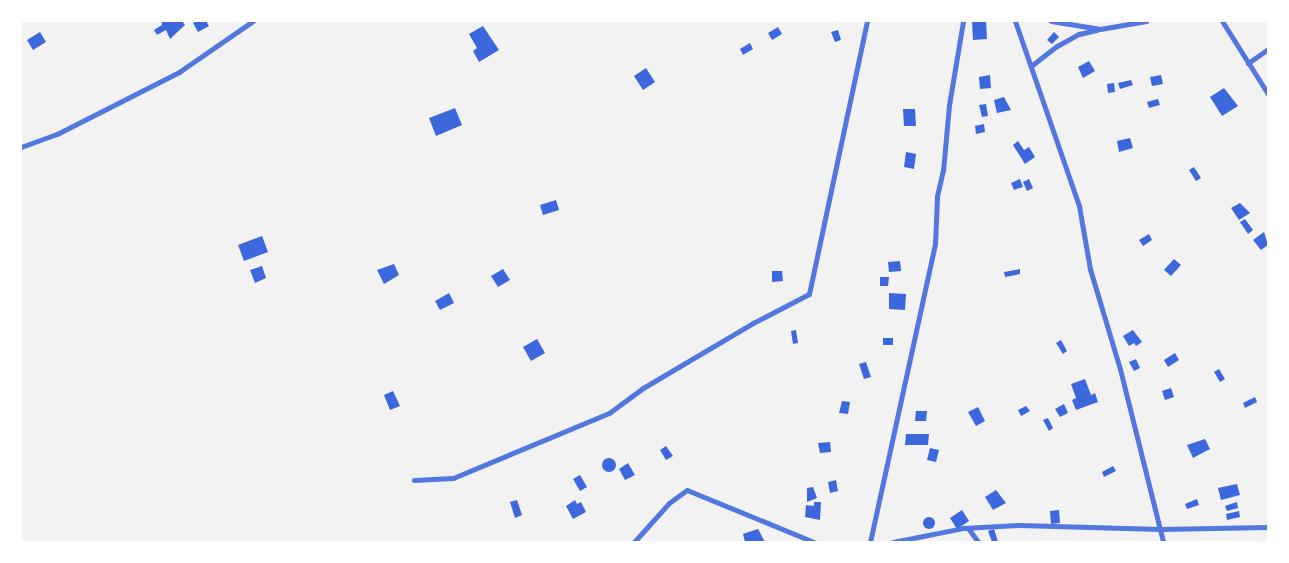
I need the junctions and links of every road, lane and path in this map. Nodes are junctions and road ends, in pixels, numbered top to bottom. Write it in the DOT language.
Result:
graph roads {
  1 [pos="253,21"];
  2 [pos="867,21"];
  3 [pos="963,21"];
  4 [pos="1015,21"];
  5 [pos="1050,21"];
  6 [pos="1146,21"];
  7 [pos="1222,21"];
  8 [pos="1100,29"];
  9 [pos="1268,48"];
  10 [pos="1248,63"];
  11 [pos="1032,66"];
  12 [pos="1268,94"];
  13 [pos="21,147"];
  14 [pos="414,480"];
  15 [pos="1268,527"];
  16 [pos="968,528"];
  17 [pos="1160,529"];
  18 [pos="634,542"];
  19 [pos="814,542"];
  20 [pos="870,542"];
  21 [pos="893,542"];
  22 [pos="978,542"];
  23 [pos="1163,542"];
  1 -- 13 [label="street"];
  2 -- 14 [label="street"];
  3 -- 20 [label="street"];
  4 -- 11 [label="street"];
  5 -- 8 [label="street"];
  6 -- 8 [label="street"];
  7 -- 10 [label="street"];
  8 -- 11 [label="street"];
  9 -- 10 [label="street"];
  10 -- 12 [label="street"];
  11 -- 17 [label="street"];
  15 -- 17 [label="street"];
  16 -- 17 [label="street"];
  16 -- 21 [label="street"];
  16 -- 22 [label="street"];
  17 -- 23 [label="street"];
  18 -- 19 [label="street"];
}
